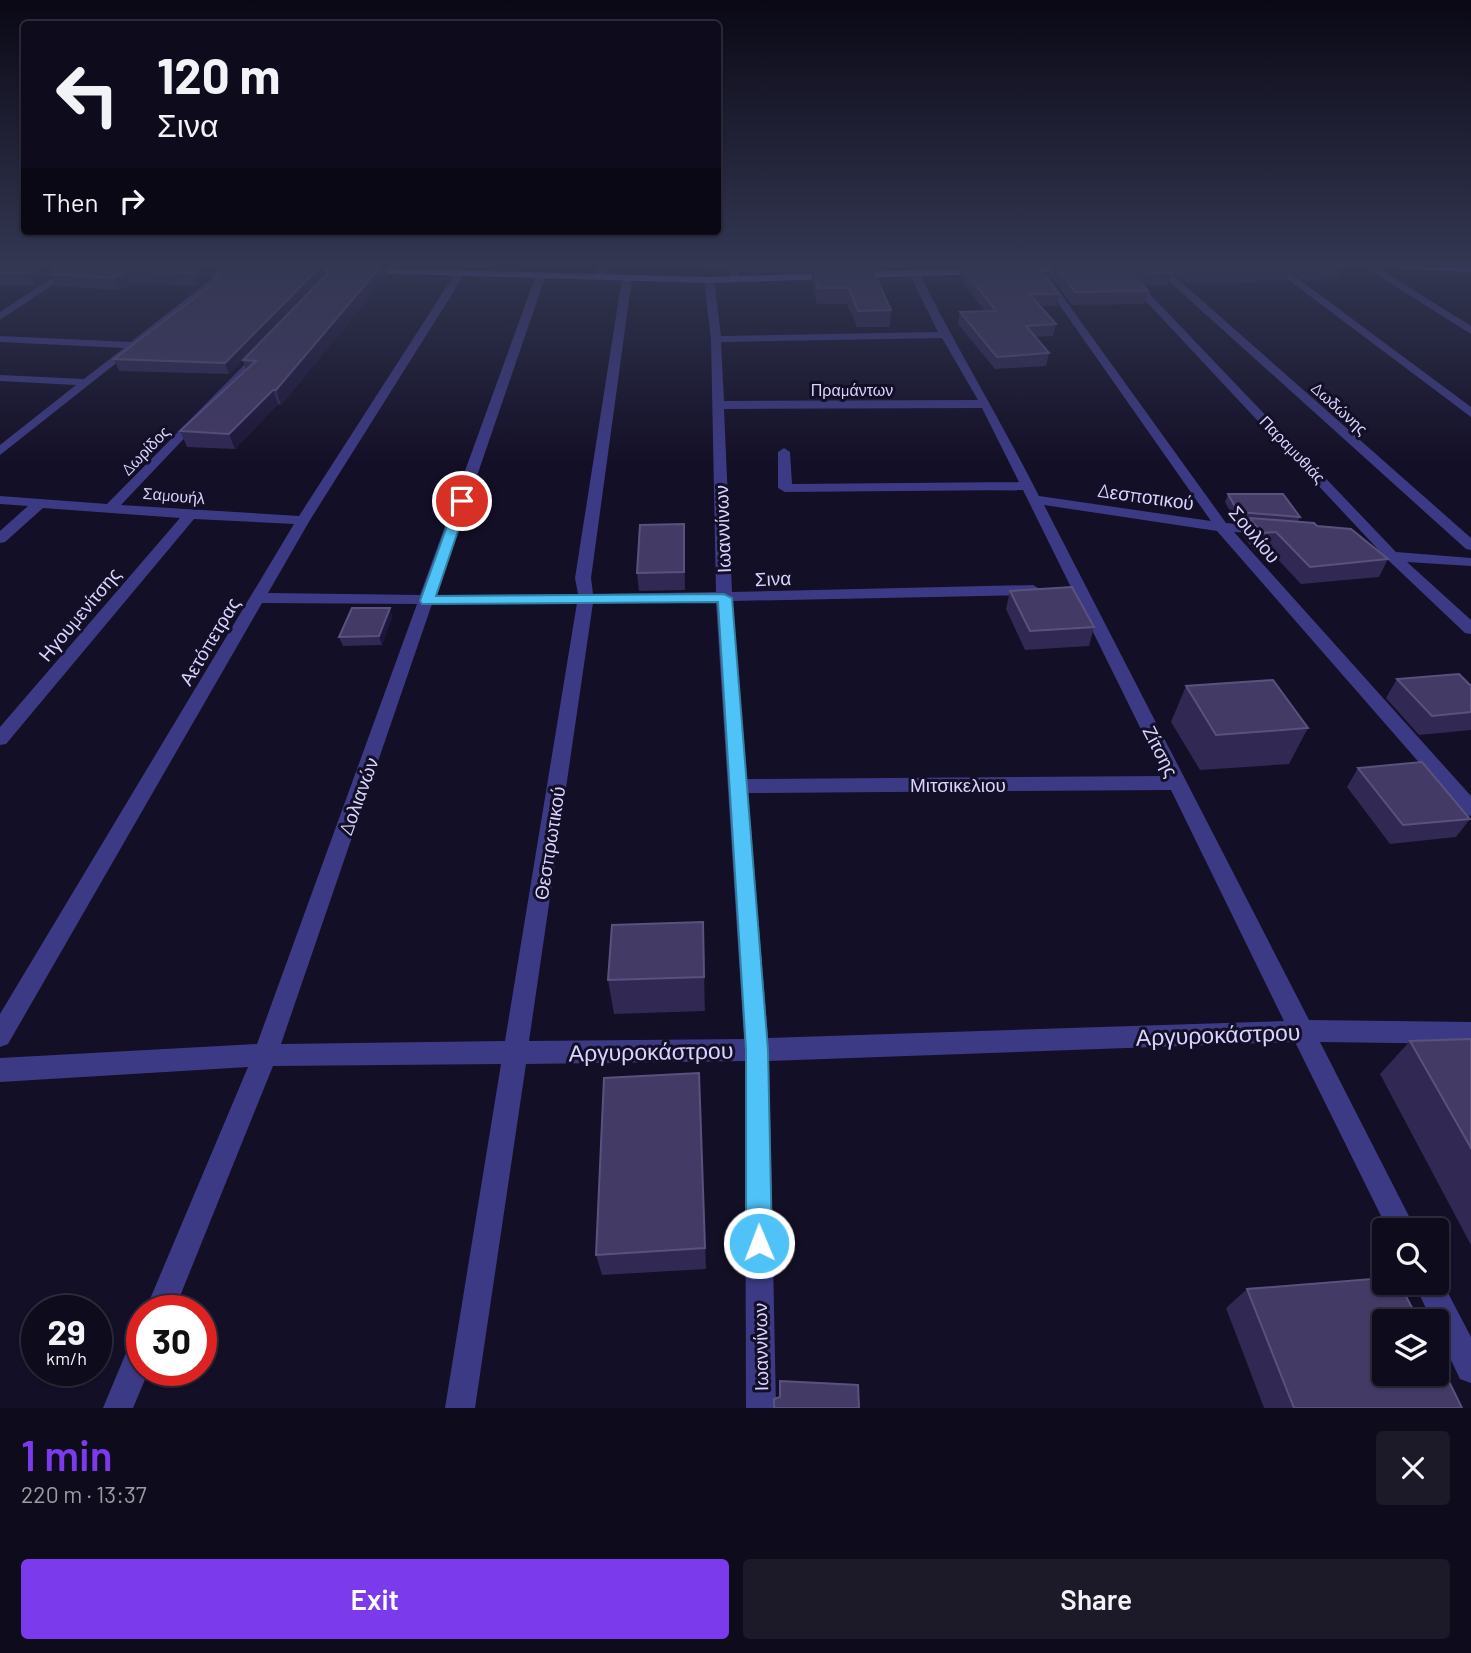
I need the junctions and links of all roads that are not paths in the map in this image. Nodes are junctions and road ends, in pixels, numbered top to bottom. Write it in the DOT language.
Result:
graph roads {
  1 [pos="148,332"];
  2 [pos="430,332"];
  3 [pos="521,332"];
  4 [pos="619,332"];
  5 [pos="715,332"];
  6 [pos="943,332"];
  7 [pos="1083,332"];
  8 [pos="1181,332"];
  9 [pos="1231,332"];
  10 [pos="1363,332"];
  11 [pos="945,335"];
  12 [pos="0,339"];
  13 [pos="716,339"];
  14 [pos="131,345"];
  15 [pos="266,346"];
  16 [pos="0,378"];
  17 [pos="83,382"];
  18 [pos="986,404"];
  19 [pos="718,405"];
  20 [pos="1471,413"];
  21 [pos="0,451"];
  22 [pos="784,453"];
  23 [pos="1031,493"];
  24 [pos="0,500"];
  25 [pos="41,502"];
  26 [pos="112,508"];
  27 [pos="190,515"];
  28 [pos="303,520"];
  29 [pos="1222,527"];
  30 [pos="1287,532"];
  31 [pos="1352,537"];
  32 [pos="0,539"];
  33 [pos="1378,539"];
  34 [pos="1471,546"];
  35 [pos="1392,556"];
  36 [pos="1471,562"];
  37 [pos="1065,589"];
  38 [pos="259,598"];
  39 [pos="586,598"];
  40 [pos="724,598"];
  41 [pos="427,601"];
  42 [pos="1471,629"];
  43 [pos="0,739"];
  44 [pos="1176,783"];
  45 [pos="739,786"];
  46 [pos="1471,809"];
  47 [pos="1301,1031"];
  48 [pos="1471,1033"];
  49 [pos="0,1035"];
  50 [pos="757,1050"];
  51 [pos="517,1052"];
  52 [pos="265,1055"];
  53 [pos="0,1070"];
  54 [pos="1396,1218"];
  55 [pos="166,1295"];
  56 [pos="1434,1295"];
  57 [pos="1471,1368"];
  58 [pos="127,1386"];
  59 [pos="118,1408"];
  60 [pos="460,1408"];
  61 [pos="761,1408"];
  1 -- 14 [label="street"];
  2 -- 28 [label="street, Αετόπετρας"];
  3 -- 41 [label="street, Δολιανών"];
  4 -- 39 [label="street, Θεσπρωτικού"];
  5 -- 13 [label="street, Ιωαννίνων"];
  6 -- 11 [label="street, Ζίτσης"];
  7 -- 29 [label="street, Σουλίου"];
  8 -- 33 [label="street, Παραμυθιάς"];
  9 -- 34 [label="street, Δωδώνης"];
  10 -- 20 [label="street"];
  11 -- 13 [label="street"];
  11 -- 18 [label="street, Ζίτσης"];
  12 -- 14 [label="street"];
  13 -- 19 [label="street, Ιωαννίνων"];
  14 -- 17 [label="street"];
  15 -- 26 [label="street, Δωρίδος"];
  16 -- 17 [label="street"];
  17 -- 21 [label="street"];
  18 -- 19 [label="street, Πραμάντων"];
  18 -- 23 [label="street, Ζίτσης"];
  19 -- 40 [label="street, Ιωαννίνων"];
  22 -- 23 [label="street, Δεσποτικού"];
  23 -- 29 [label="street, Δεσποτικού"];
  23 -- 37 [label="street, Ζίτσης"];
  24 -- 25 [label="street, Σαμουήλ"];
  25 -- 26 [label="street, Σαμουήλ"];
  25 -- 32 [label="street"];
  26 -- 27 [label="street, Σαμουήλ"];
  27 -- 28 [label="street, Σαμουήλ"];
  27 -- 43 [label="street, Ηγουμενίτσης"];
  28 -- 38 [label="street, Αετόπετρας"];
  29 -- 30 [label="street, Δεσποτικού"];
  29 -- 46 [label="street, Σουλίου"];
  31 -- 33 [label="street"];
  33 -- 35 [label="street, Παραμυθιάς"];
  35 -- 36 [label="street"];
  35 -- 42 [label="street, Παραμυθιάς"];
  37 -- 40 [label="street, Σινα"];
  37 -- 44 [label="street, Ζίτσης"];
  38 -- 41 [label="street, Σινα"];
  38 -- 49 [label="street, Αετόπετρας"];
  39 -- 40 [label="street, Σινα"];
  39 -- 41 [label="street, Σινα"];
  39 -- 51 [label="street, Θεσπρωτικού"];
  40 -- 45 [label="street, Ιωαννίνων"];
  41 -- 52 [label="street, Δολιανών"];
  44 -- 45 [label="street, Μιτσικελιου"];
  44 -- 47 [label="street, Ζίτσης"];
  45 -- 50 [label="street, Ιωαννίνων"];
  47 -- 48 [label="street, Αργυροκάστρου"];
  47 -- 50 [label="street, Αργυροκάστρου"];
  47 -- 54 [label="street, Ζίτσης"];
  50 -- 51 [label="street, Αργυροκάστρου"];
  50 -- 61 [label="street, Ιωαννίνων"];
  51 -- 52 [label="street, Αργυροκάστρου"];
  51 -- 60 [label="street, Θεσπρωτικού"];
  52 -- 53 [label="street, Αργυροκάστρου"];
  52 -- 55 [label="street, Δολιανών"];
  56 -- 57 [label="street"];
  58 -- 59 [label="street"];
}
